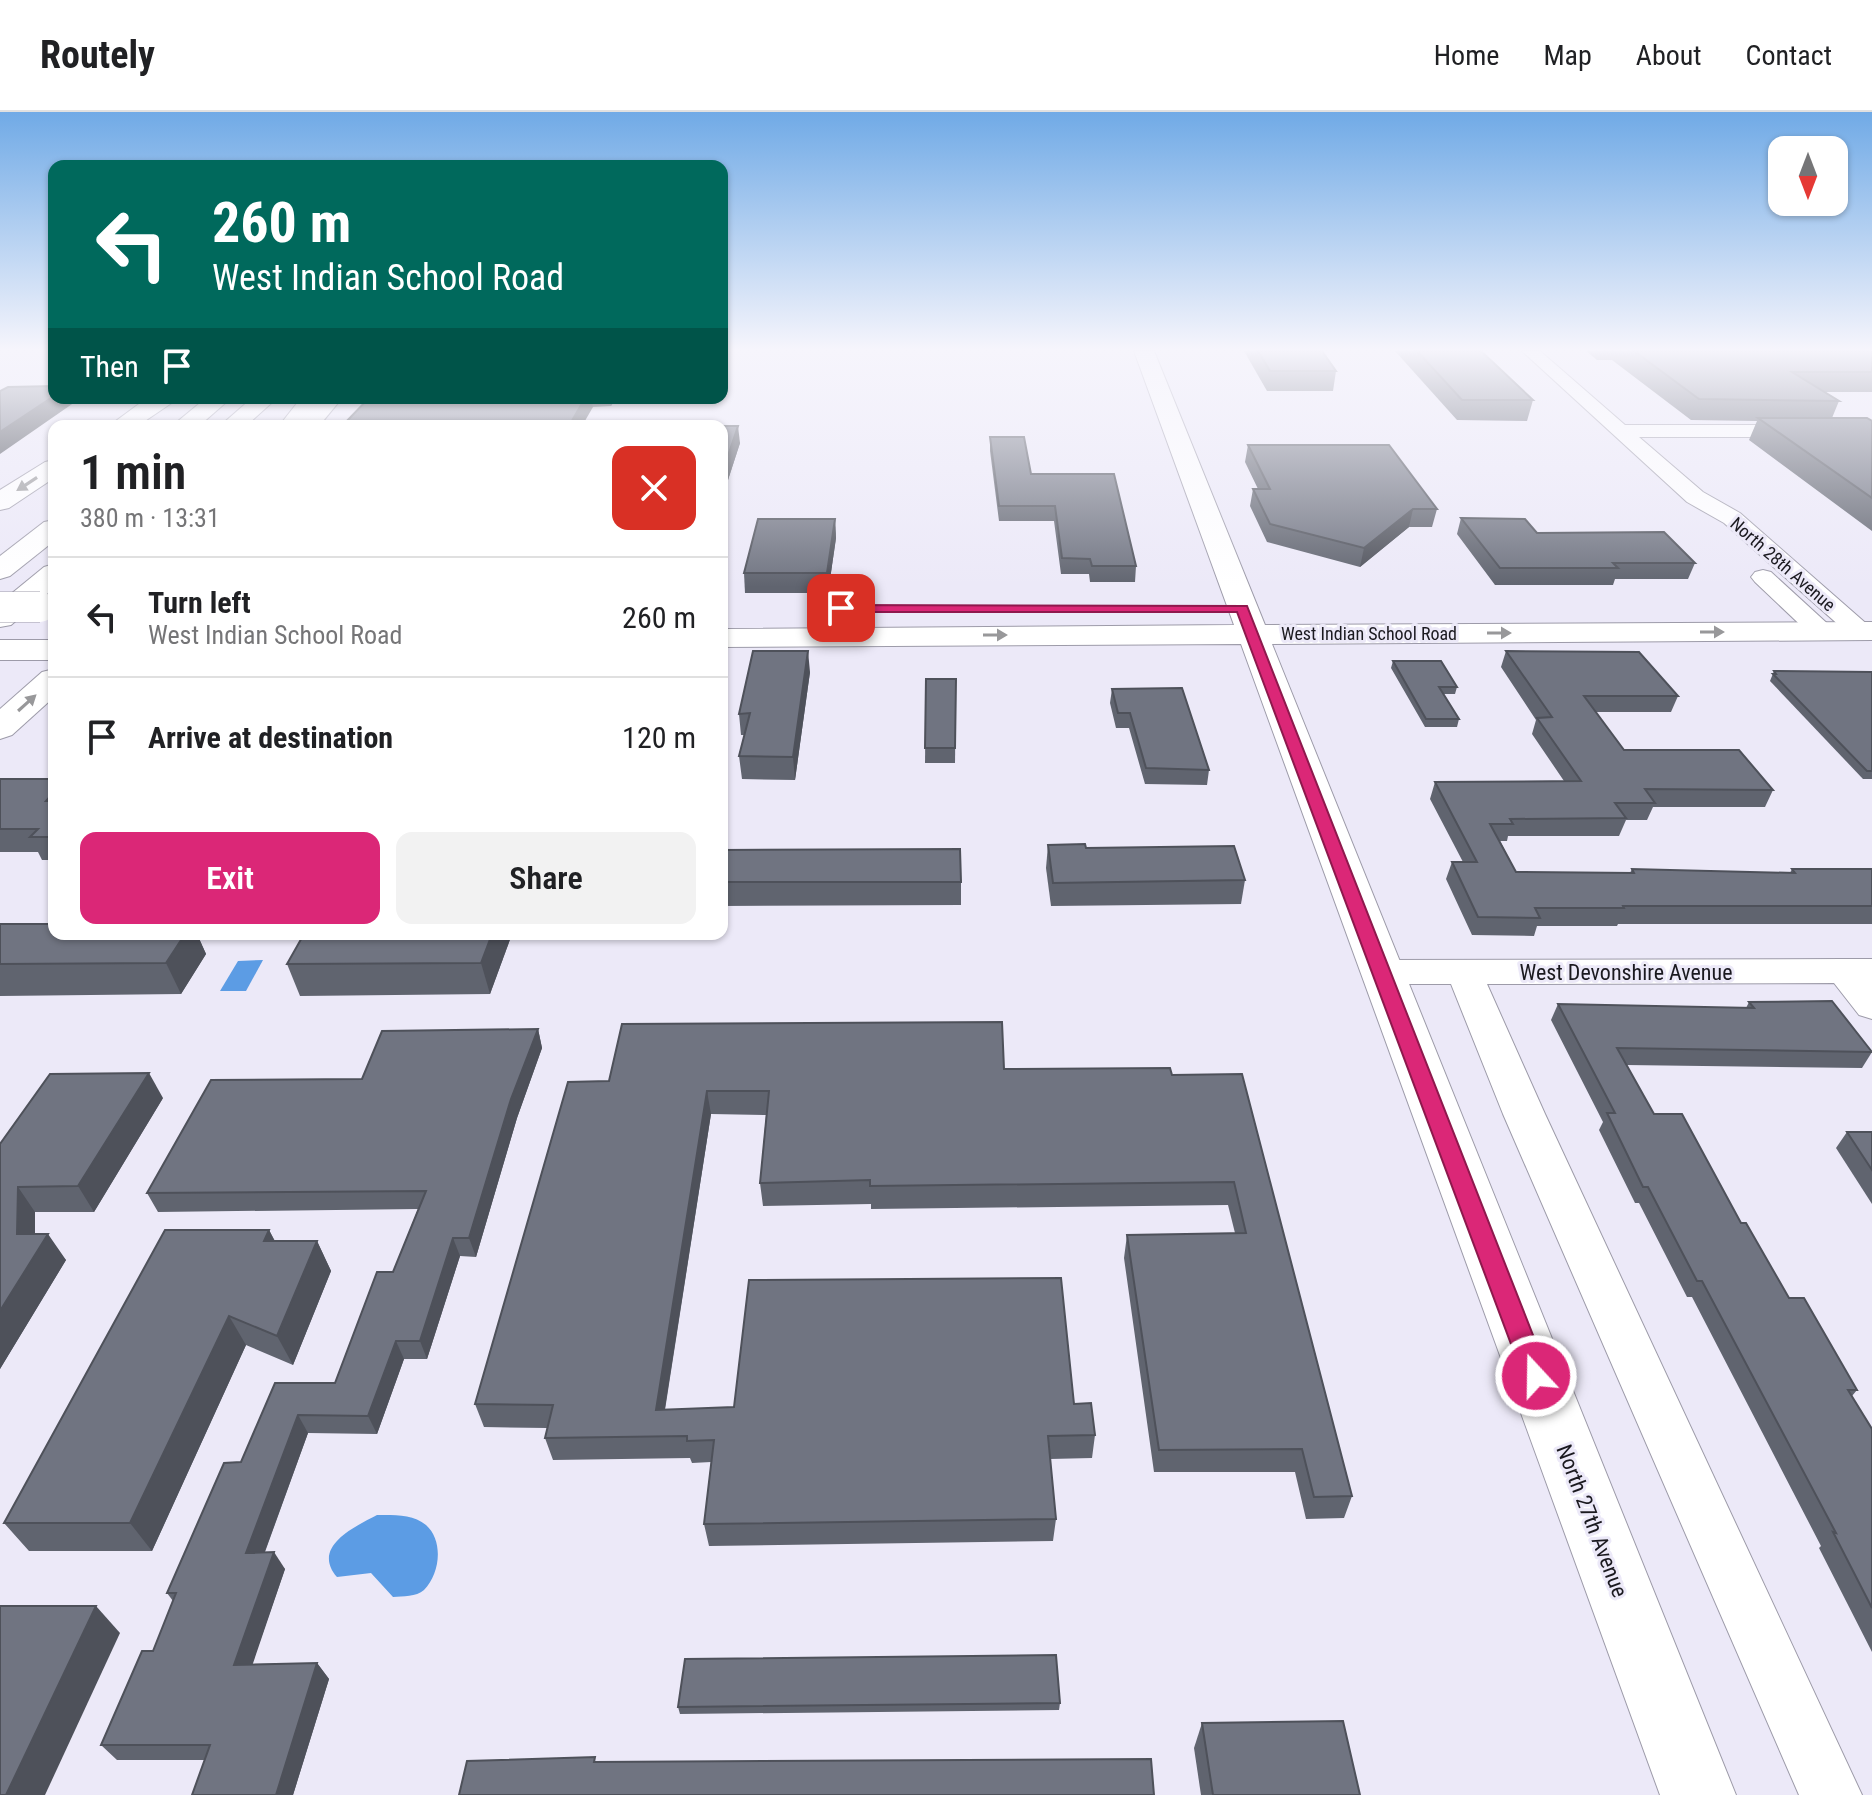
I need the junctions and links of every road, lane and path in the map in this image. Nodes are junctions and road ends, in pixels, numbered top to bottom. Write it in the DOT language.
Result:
graph roads {
  1 [pos="1174,430"];
  2 [pos="1620,431"];
  3 [pos="1872,431"];
  4 [pos="48,471"];
  5 [pos="0,502"];
  6 [pos="1702,503"];
  7 [pos="48,533"];
  8 [pos="48,549"];
  9 [pos="0,570"];
  10 [pos="48,578"];
  11 [pos="0,587"];
  12 [pos="0,607"];
  13 [pos="48,607"];
  14 [pos="922,608"];
  15 [pos="1818,617"];
  16 [pos="0,618"];
  17 [pos="1248,621"];
  18 [pos="1868,624"];
  19 [pos="728,638"];
  20 [pos="0,650"];
  21 [pos="43,650"];
  22 [pos="48,684"];
  23 [pos="0,728"];
  24 [pos="1858,971"];
  25 [pos="1380,972"];
  26 [pos="1464,972"];
  27 [pos="1872,1006"];
  28 [pos="1698,1795"];
  29 [pos="1831,1795"];
  1 -- 17 [label="main road, North 27th Avenue"];
  2 -- 3 [label="street"];
  2 -- 6 [label="street, North 28th Avenue"];
  4 -- 5 [label="main road, one-way"];
  6 -- 15 [label="street, North 28th Avenue"];
  6 -- 15 [label="street, North 28th Avenue"];
  7 -- 9 [label="main road"];
  8 -- 11 [label="main road"];
  10 -- 16 [label="main road"];
  12 -- 13 [label="main road, bridge"];
  14 -- 17 [label="main road, West Indian School Road"];
  15 -- 17 [label="main road, West Indian School Road"];
  15 -- 18 [label="main road, West Indian School Road"];
  19 -- 17 [label="main road, West Indian School Road, one-way"];
  17 -- 25 [label="main road, North 27th Avenue"];
  20 -- 21 [label="main road"];
  23 -- 22 [label="main road, one-way"];
  24 -- 26 [label="street, West Devonshire Avenue"];
  24 -- 27 [label="street"];
  25 -- 26 [label="street, West Devonshire Avenue"];
  25 -- 28 [label="main road, North 27th Avenue"];
  26 -- 29 [label="street"];
}
